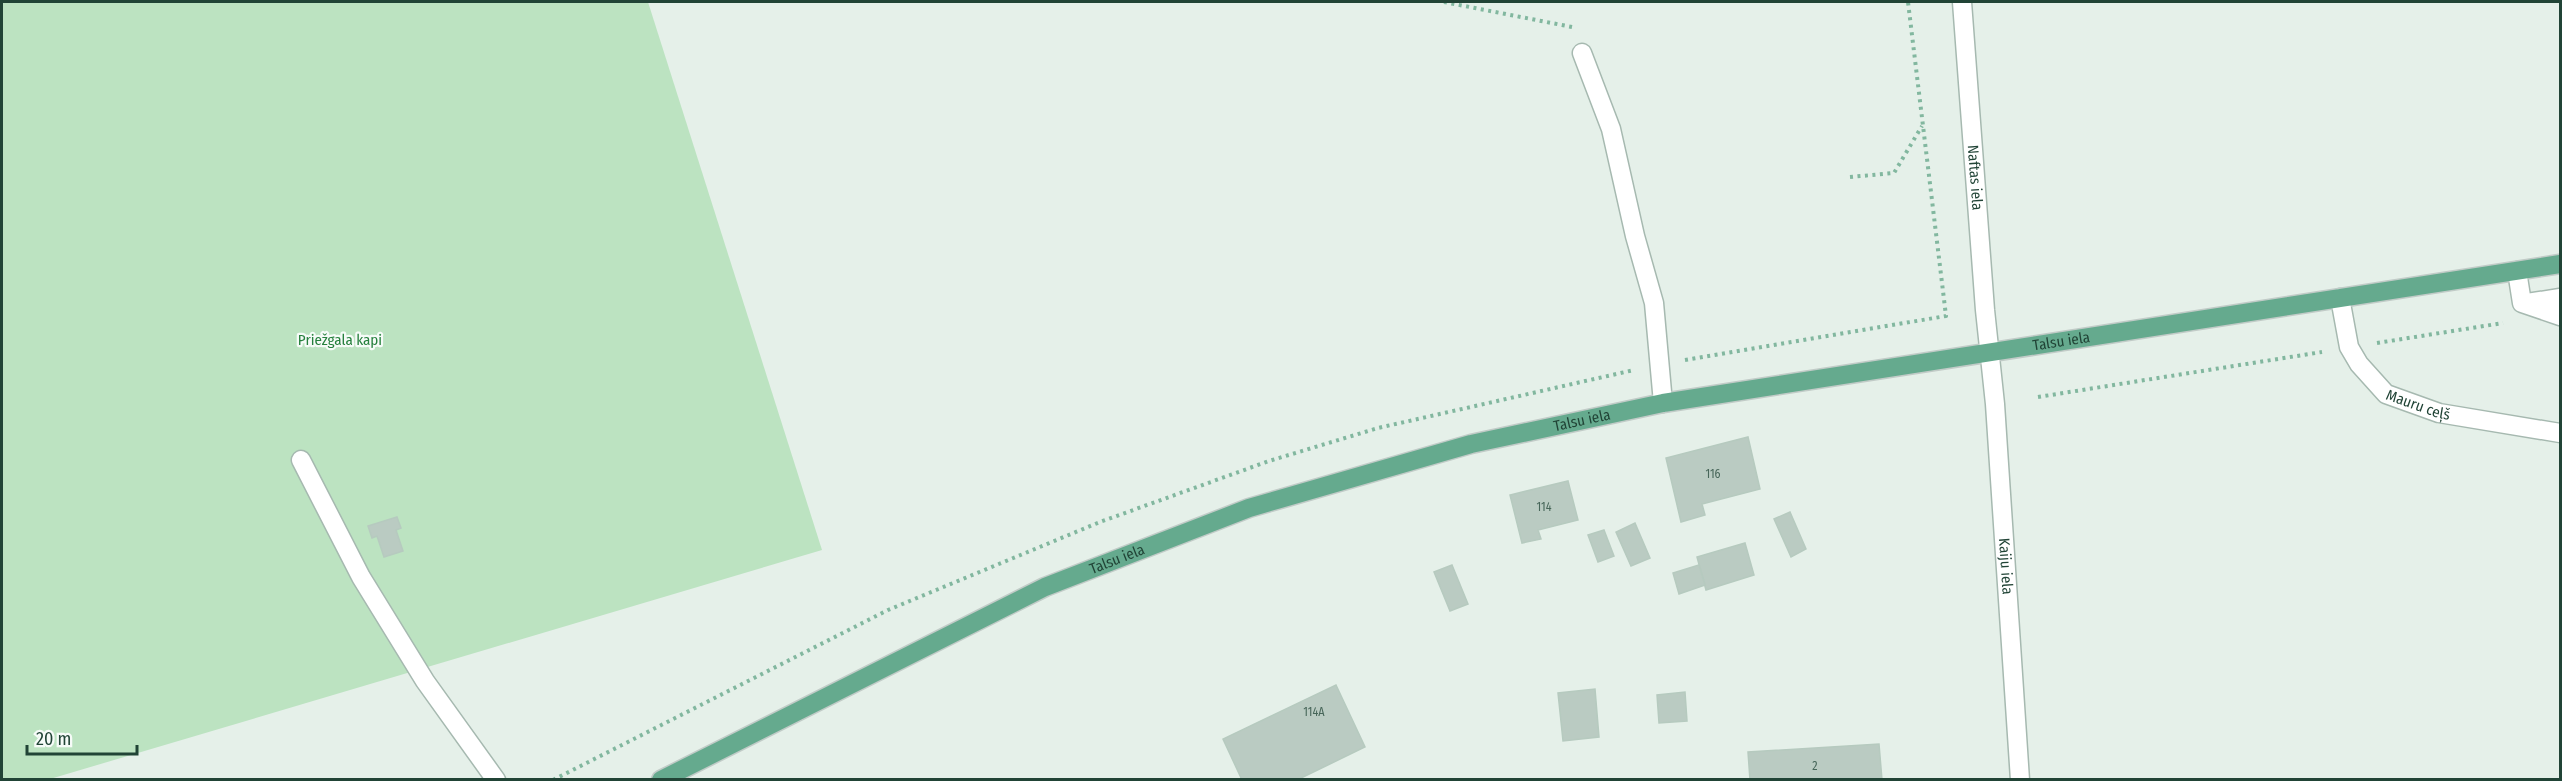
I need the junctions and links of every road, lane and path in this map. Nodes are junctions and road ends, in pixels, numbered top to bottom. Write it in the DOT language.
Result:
graph roads {
  1 [pos="1443,2"];
  2 [pos="1908,2"];
  3 [pos="1962,2"];
  4 [pos="1582,53"];
  5 [pos="1923,125"];
  6 [pos="1850,177"];
  7 [pos="2560,264"];
  8 [pos="2517,271"];
  9 [pos="2340,298"];
  10 [pos="2560,310"];
  11 [pos="1946,316"];
  12 [pos="2349,347"];
  13 [pos="1990,352"];
  14 [pos="2038,397"];
  15 [pos="1663,403"];
  16 [pos="2560,433"];
  17 [pos="301,460"];
  18 [pos="496,780"];
  19 [pos="662,780"];
  20 [pos="2020,780"];
  1 -- 4 [label="path"];
  2 -- 5 [label="path"];
  3 -- 13 [label="street, Naftas iela"];
  4 -- 15 [label="street"];
  5 -- 6 [label="path"];
  5 -- 11 [label="path"];
  7 -- 8 [label="main road, Talsu iela"];
  8 -- 9 [label="main road, Talsu iela"];
  8 -- 10 [label="street"];
  9 -- 12 [label="street, Mauru ceļš"];
  9 -- 13 [label="main road, Talsu iela"];
  10 -- 12 [label="path"];
  12 -- 14 [label="path"];
  12 -- 16 [label="street, Mauru ceļš"];
  13 -- 15 [label="main road, Talsu iela"];
  13 -- 20 [label="street, Kaiju iela"];
  15 -- 19 [label="main road, Talsu iela"];
  17 -- 18 [label="street"];
}
